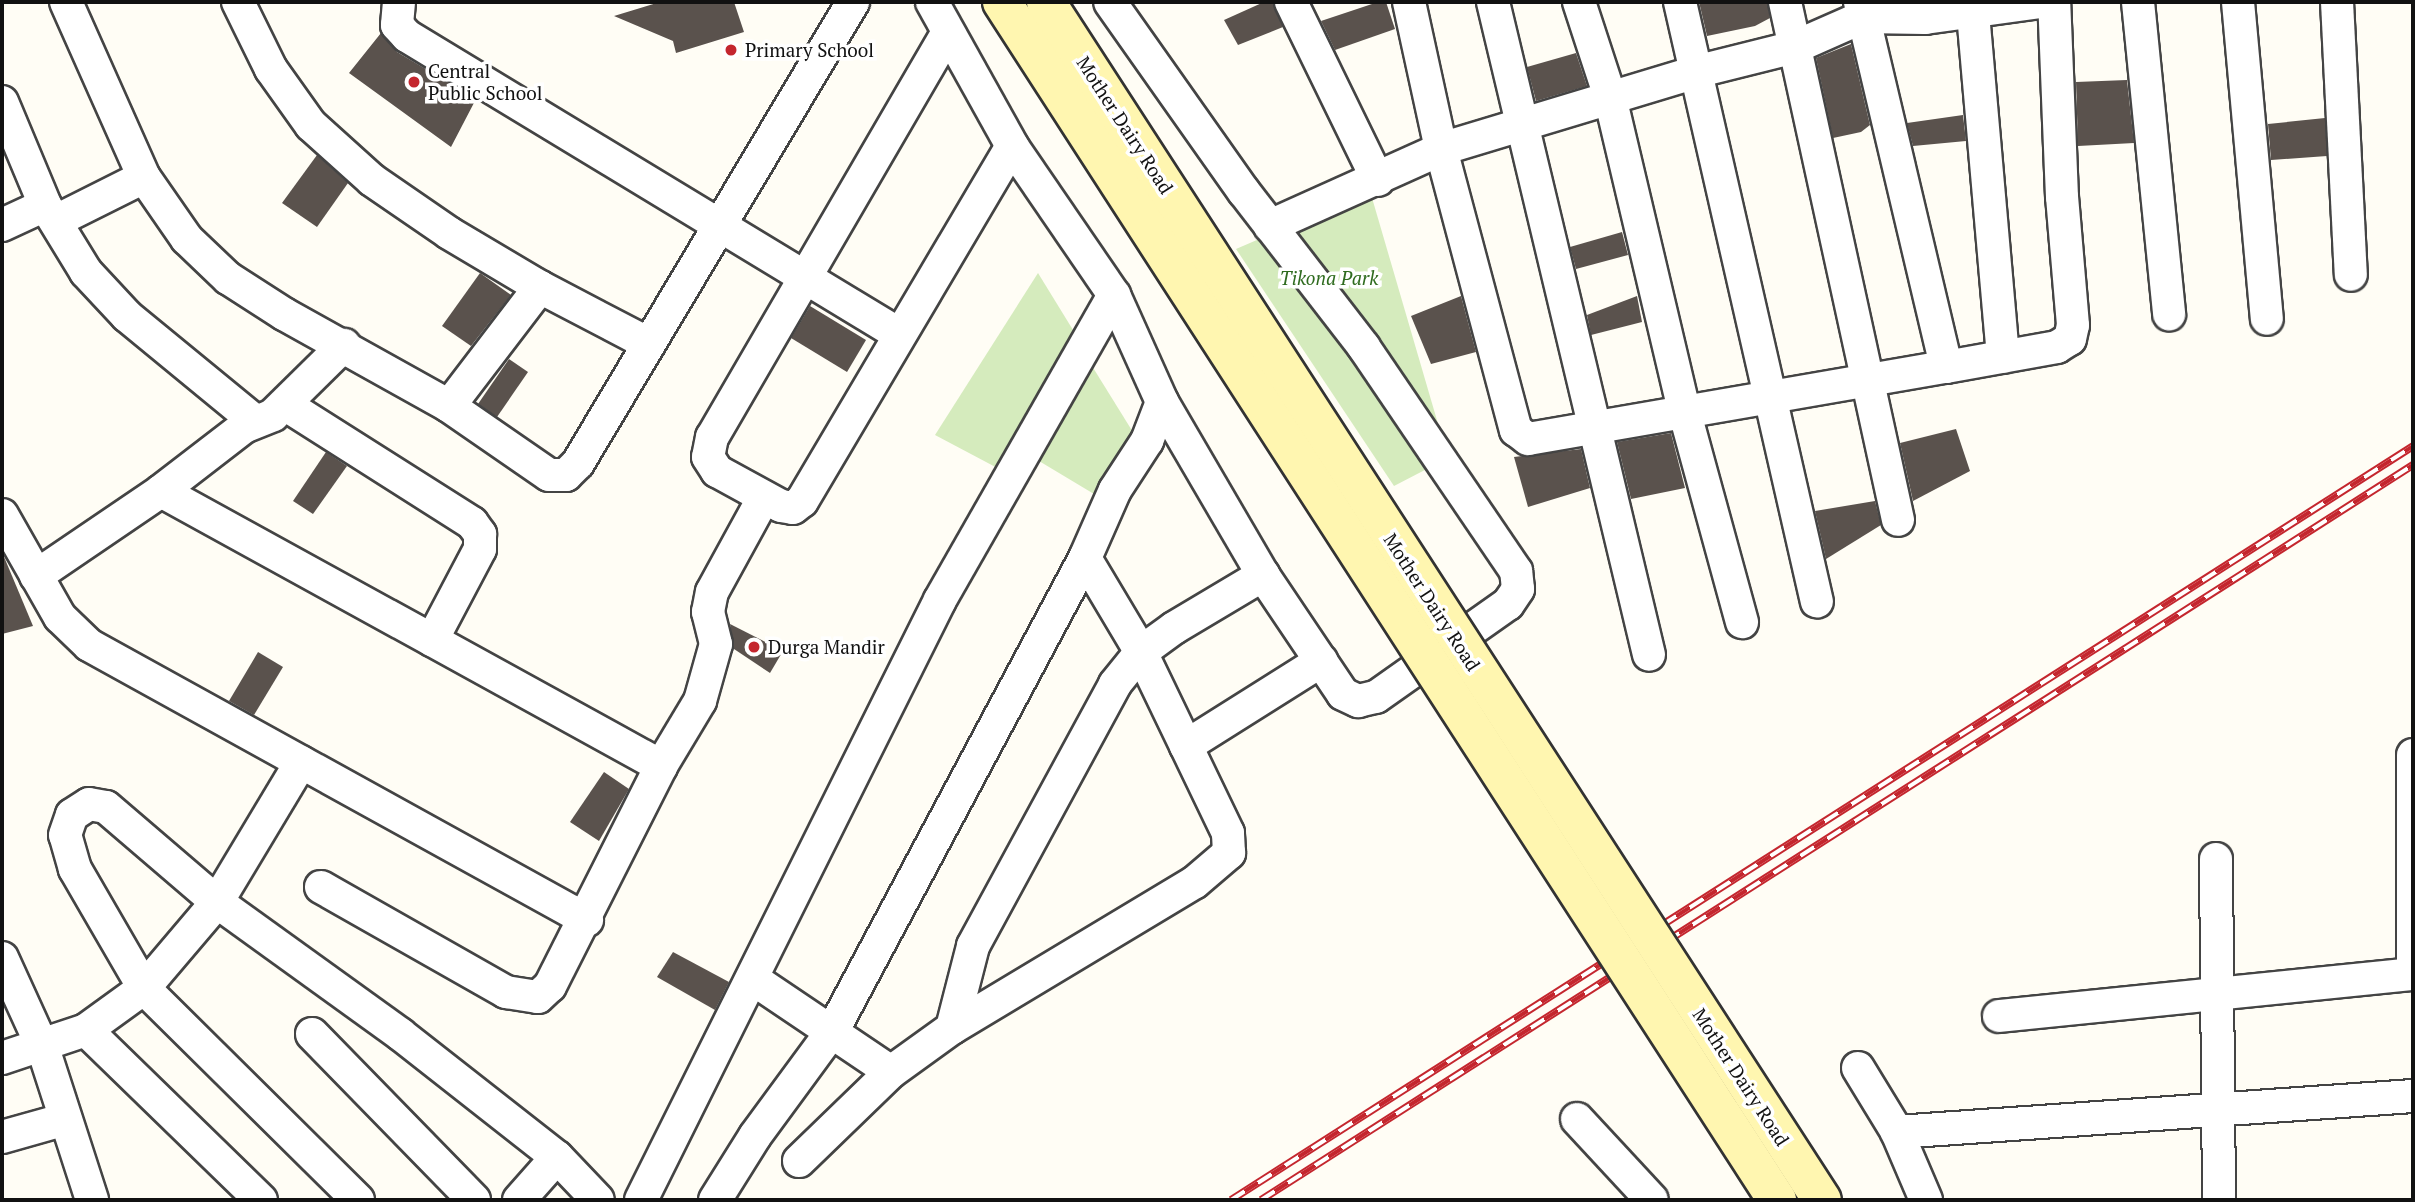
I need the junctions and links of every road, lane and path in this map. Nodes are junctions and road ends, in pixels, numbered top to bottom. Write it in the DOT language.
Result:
graph roads {
  1 [pos="66,2"];
  2 [pos="237,2"];
  3 [pos="398,2"];
  4 [pos="853,2"];
  5 [pos="932,2"];
  6 [pos="1002,2"];
  7 [pos="1046,2"];
  8 [pos="1110,2"];
  9 [pos="1291,2"];
  10 [pos="1409,2"];
  11 [pos="1493,2"];
  12 [pos="1579,2"];
  13 [pos="1680,2"];
  14 [pos="1785,2"];
  15 [pos="2041,2"];
  16 [pos="2054,2"];
  17 [pos="2138,2"];
  18 [pos="2238,2"];
  19 [pos="2337,2"];
  20 [pos="1972,7"];
  21 [pos="1861,9"];
  22 [pos="948,32"];
  23 [pos="1795,47"];
  24 [pos="1699,71"];
  25 [pos="1610,97"];
  26 [pos="2,102"];
  27 [pos="1524,124"];
  28 [pos="1012,146"];
  29 [pos="1441,149"];
  30 [pos="144,177"];
  31 [pos="1378,180"];
  32 [pos="50,213"];
  33 [pos="722,224"];
  34 [pos="2,225"];
  35 [pos="1270,226"];
  36 [pos="2351,275"];
  37 [pos="803,276"];
  38 [pos="540,287"];
  39 [pos="1114,295"];
  40 [pos="2169,314"];
  41 [pos="2267,319"];
  42 [pos="897,333"];
  43 [pos="649,344"];
  44 [pos="344,345"];
  45 [pos="2003,357"];
  46 [pos="1946,367"];
  47 [pos="1867,382"];
  48 [pos="1772,397"];
  49 [pos="1162,402"];
  50 [pos="286,405"];
  51 [pos="449,406"];
  52 [pos="1684,410"];
  53 [pos="255,421"];
  54 [pos="1596,428"];
  55 [pos="161,491"];
  56 [pos="764,497"];
  57 [pos="2,515"];
  58 [pos="1898,520"];
  59 [pos="1085,558"];
  60 [pos="1263,575"];
  61 [pos="36,576"];
  62 [pos="1817,602"];
  63 [pos="1742,622"];
  64 [pos="432,640"];
  65 [pos="1141,652"];
  66 [pos="1649,655"];
  67 [pos="1321,661"];
  68 [pos="1186,746"];
  69 [pos="2413,755"];
  70 [pos="301,762"];
  71 [pos="661,766"];
  72 [pos="2216,859"];
  73 [pos="321,887"];
  74 [pos="217,902"];
  75 [pos="587,919"];
  76 [pos="2,958"];
  77 [pos="2413,966"];
  78 [pos="2413,974"];
  79 [pos="753,979"];
  80 [pos="144,988"];
  81 [pos="2217,994"];
  82 [pos="1999,1016"];
  83 [pos="952,1028"];
  84 [pos="86,1030"];
  85 [pos="833,1030"];
  86 [pos="312,1034"];
  87 [pos="43,1048"];
  88 [pos="2,1058"];
  89 [pos="1858,1068"];
  90 [pos="891,1072"];
  91 [pos="2413,1096"];
  92 [pos="2218,1110"];
  93 [pos="65,1119"];
  94 [pos="1577,1119"];
  95 [pos="1896,1132"];
  96 [pos="2,1137"];
  97 [pos="557,1157"];
  98 [pos="799,1161"];
  99 [pos="92,1200"];
  100 [pos="261,1200"];
  101 [pos="358,1200"];
  102 [pos="474,1200"];
  103 [pos="519,1200"];
  104 [pos="598,1200"];
  105 [pos="640,1200"];
  106 [pos="715,1200"];
  107 [pos="1652,1200"];
  108 [pos="1777,1200"];
  109 [pos="1822,1200"];
  110 [pos="1926,1200"];
  111 [pos="2219,1200"];
  1 -- 30 [label="street"];
  2 -- 38 [label="street"];
  3 -- 33 [label="street"];
  4 -- 33 [label="street"];
  5 -- 22 [label="street"];
  6 -- 108 [label="main road, Mother Dairy Road, bridge"];
  7 -- 109 [label="main road, Mother Dairy Road, bridge"];
  8 -- 35 [label="street"];
  9 -- 31 [label="street"];
  10 -- 29 [label="street"];
  11 -- 27 [label="street"];
  12 -- 25 [label="street"];
  13 -- 24 [label="street"];
  14 -- 23 [label="street"];
  15 -- 20 [label="street"];
  16 -- 45 [label="street"];
  17 -- 40 [label="street"];
  18 -- 41 [label="street"];
  19 -- 36 [label="street"];
  20 -- 21 [label="street"];
  20 -- 45 [label="street"];
  21 -- 23 [label="street"];
  21 -- 46 [label="street"];
  22 -- 28 [label="street"];
  22 -- 37 [label="street"];
  23 -- 24 [label="street"];
  23 -- 47 [label="street"];
  24 -- 25 [label="street"];
  24 -- 48 [label="street"];
  25 -- 27 [label="street"];
  25 -- 52 [label="street"];
  26 -- 32 [label="street"];
  27 -- 29 [label="street"];
  27 -- 54 [label="street"];
  28 -- 39 [label="street"];
  28 -- 42 [label="street"];
  29 -- 31 [label="street"];
  29 -- 54 [label="street"];
  30 -- 32 [label="street"];
  30 -- 44 [label="street"];
  31 -- 35 [label="street"];
  32 -- 34 [label="street"];
  32 -- 53 [label="street"];
  33 -- 37 [label="street"];
  33 -- 43 [label="street"];
  35 -- 67 [label="street"];
  37 -- 42 [label="street"];
  37 -- 56 [label="street"];
  38 -- 43 [label="street"];
  38 -- 51 [label="street"];
  39 -- 49 [label="street"];
  39 -- 79 [label="street"];
  42 -- 56 [label="street"];
  43 -- 51 [label="street"];
  44 -- 50 [label="street"];
  44 -- 51 [label="street"];
  45 -- 46 [label="street"];
  46 -- 47 [label="street"];
  47 -- 48 [label="street"];
  47 -- 58 [label="street"];
  48 -- 52 [label="street"];
  48 -- 62 [label="street"];
  49 -- 59 [label="street"];
  49 -- 60 [label="street"];
  50 -- 53 [label="street"];
  50 -- 64 [label="street"];
  52 -- 54 [label="street"];
  52 -- 63 [label="street"];
  53 -- 55 [label="street"];
  54 -- 66 [label="street"];
  55 -- 61 [label="street"];
  55 -- 64 [label="street"];
  56 -- 71 [label="street"];
  57 -- 61 [label="street"];
  59 -- 65 [label="street"];
  59 -- 85 [label="street"];
  60 -- 65 [label="street"];
  60 -- 67 [label="street"];
  61 -- 70 [label="street"];
  64 -- 71 [label="street"];
  65 -- 68 [label="street"];
  65 -- 83 [label="street"];
  67 -- 68 [label="street"];
  68 -- 83 [label="street"];
  69 -- 77 [label="street"];
  70 -- 74 [label="street"];
  70 -- 75 [label="street"];
  71 -- 75 [label="street"];
  72 -- 81 [label="street"];
  73 -- 75 [label="street"];
  74 -- 80 [label="street"];
  74 -- 80 [label="street"];
  74 -- 97 [label="street"];
  76 -- 87 [label="street"];
  78 -- 81 [label="street"];
  79 -- 85 [label="street"];
  79 -- 105 [label="street"];
  80 -- 84 [label="street"];
  80 -- 101 [label="street"];
  81 -- 82 [label="street"];
  81 -- 92 [label="street"];
  83 -- 90 [label="street"];
  84 -- 87 [label="street"];
  84 -- 100 [label="street"];
  85 -- 90 [label="street"];
  85 -- 106 [label="street"];
  86 -- 102 [label="street"];
  87 -- 88 [label="street"];
  87 -- 93 [label="street"];
  89 -- 95 [label="street"];
  90 -- 98 [label="street"];
  91 -- 92 [label="street"];
  92 -- 95 [label="street"];
  92 -- 111 [label="street"];
  93 -- 96 [label="street"];
  93 -- 99 [label="street"];
  94 -- 107 [label="street"];
  95 -- 110 [label="street"];
  97 -- 103 [label="street"];
  97 -- 104 [label="street"];
}
